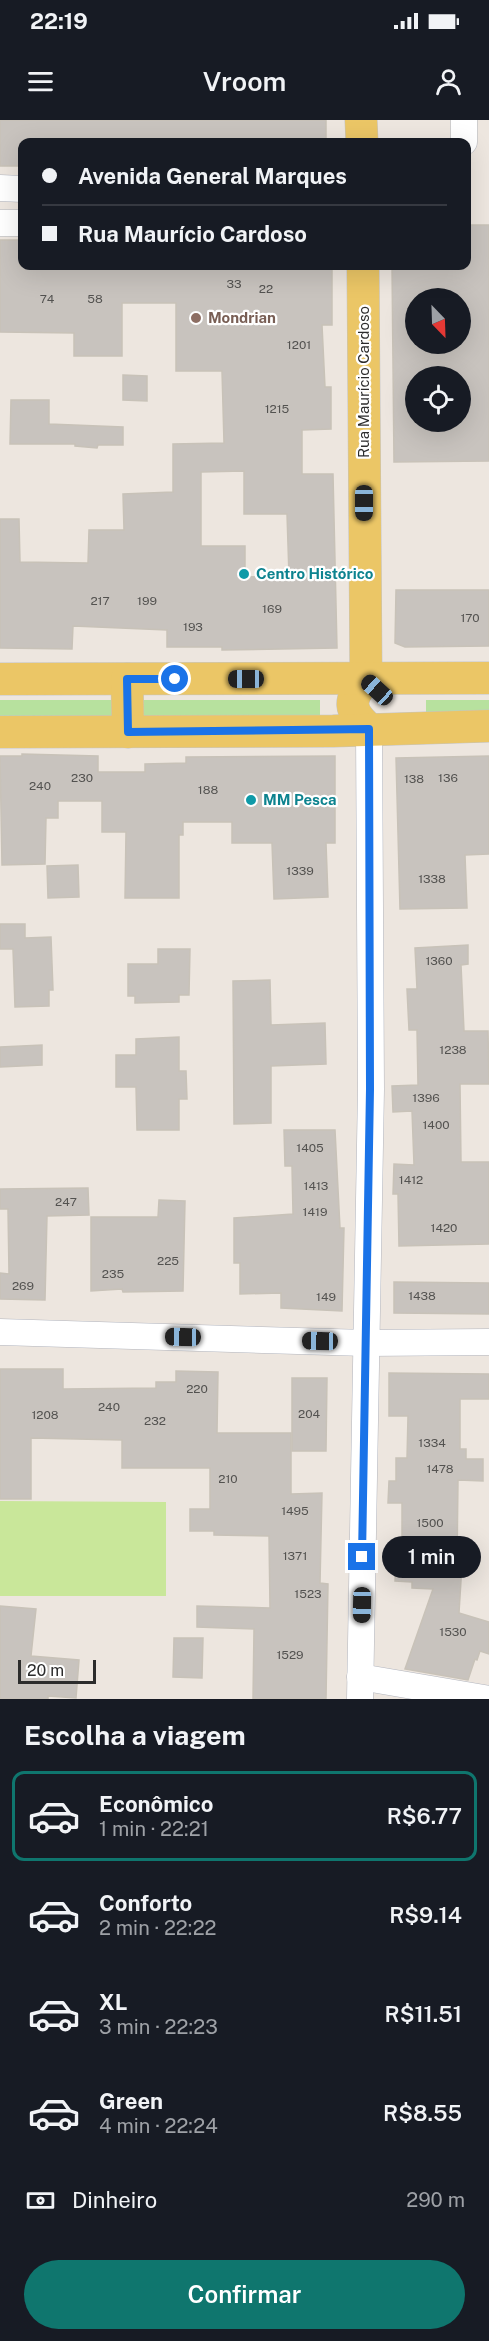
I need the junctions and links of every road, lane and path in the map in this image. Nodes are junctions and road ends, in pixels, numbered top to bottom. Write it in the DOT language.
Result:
graph roads {
  1 [pos="361,120"];
  2 [pos="464,120"];
  3 [pos="362,138"];
  4 [pos="464,138"];
  5 [pos="0,188"];
  6 [pos="18,189"];
  7 [pos="0,223"];
  8 [pos="18,223"];
  9 [pos="363,270"];
  10 [pos="489,678"];
  11 [pos="0,679"];
  12 [pos="127,679"];
  13 [pos="366,679"];
  14 [pos="489,726"];
  15 [pos="369,729"];
  16 [pos="0,732"];
  17 [pos="128,732"];
  18 [pos="0,1332"];
  19 [pos="489,1342"];
  20 [pos="366,1343"];
  21 [pos="360,1688"];
  22 [pos="489,1699"];
  1 -- 3 [label="main road"];
  2 -- 4 [label="street"];
  5 -- 6 [label="street"];
  7 -- 8 [label="street"];
  9 -- 13 [label="main road, Rua Maurício Cardoso"];
  10 -- 13 [label="main road"];
  11 -- 12 [label="main road"];
  12 -- 13 [label="main road"];
  12 -- 17 [label="main road"];
  13 -- 15 [label="main road"];
  14 -- 15 [label="main road"];
  15 -- 17 [label="main road"];
  15 -- 20 [label="street"];
  16 -- 17 [label="main road"];
  18 -- 20 [label="street"];
  19 -- 20 [label="street"];
  20 -- 21 [label="street"];
  21 -- 22 [label="street"];
}
